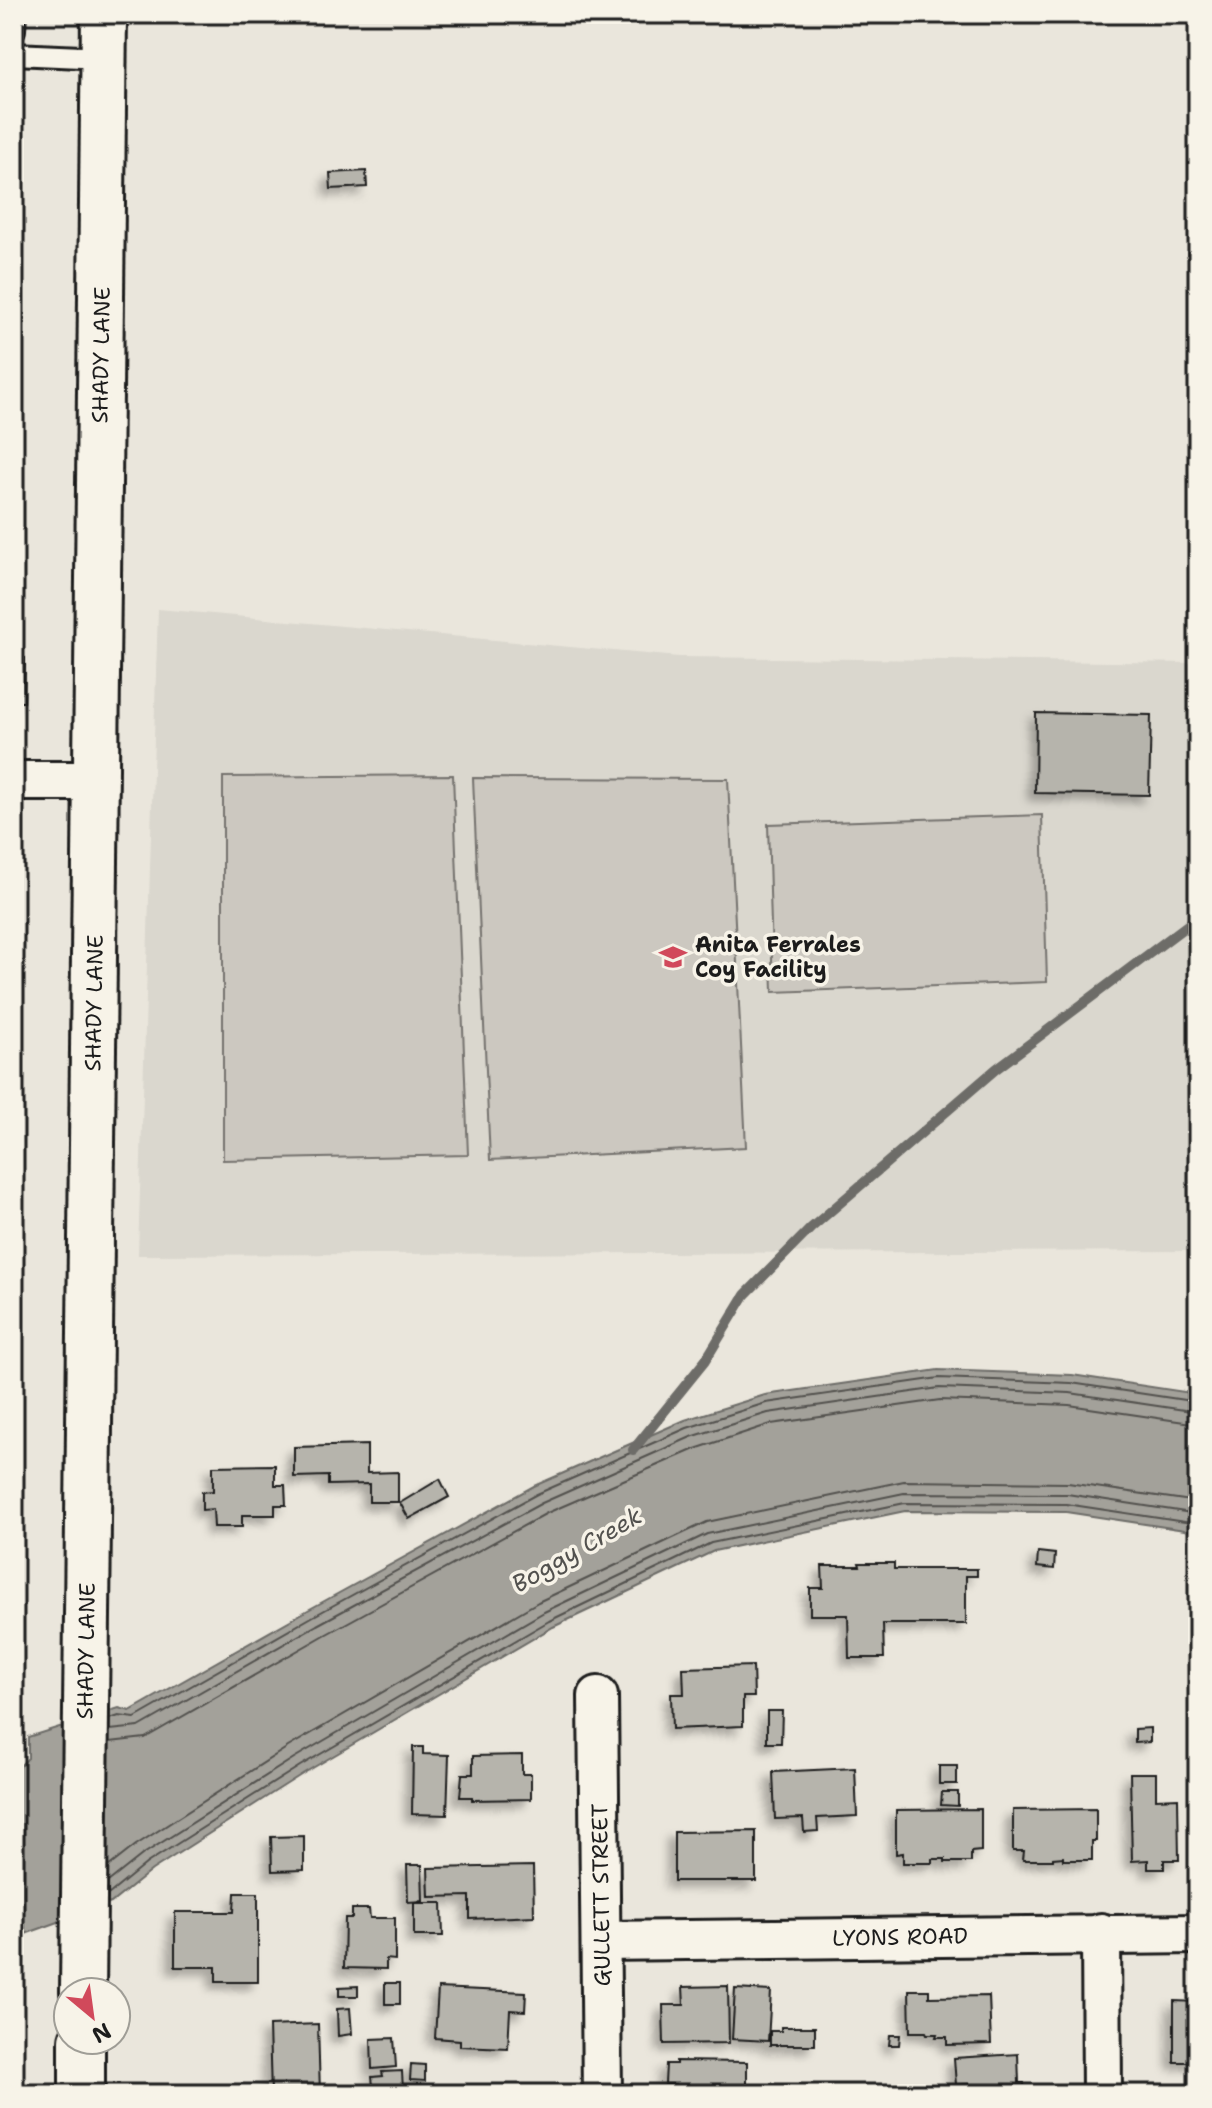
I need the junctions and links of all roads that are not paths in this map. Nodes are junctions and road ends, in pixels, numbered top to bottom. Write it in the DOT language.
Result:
graph roads {
  1 [pos="15,14"];
  2 [pos="104,14"];
  3 [pos="14,30"];
  4 [pos="14,54"];
  5 [pos="104,58"];
  6 [pos="14,781"];
  7 [pos="96,781"];
  8 [pos="598,1696"];
  9 [pos="1101,1933"];
  10 [pos="1198,1934"];
  11 [pos="601,1941"];
  12 [pos="83,1976"];
  13 [pos="82,2056"];
  14 [pos="82,2094"];
  15 [pos="602,2094"];
  16 [pos="1102,2094"];
  1 -- 3 [label="lane"];
  2 -- 5 [label="street, SHADY LANE"];
  4 -- 5 [label="lane"];
  5 -- 7 [label="street, SHADY LANE"];
  6 -- 7 [label="street"];
  7 -- 12 [label="street, SHADY LANE"];
  8 -- 11 [label="street, GULLETT STREET"];
  9 -- 10 [label="street, LYONS ROAD"];
  9 -- 11 [label="street, LYONS ROAD"];
  9 -- 16 [label="street"];
  11 -- 15 [label="street, GULLETT STREET"];
  13 -- 14 [label="street"];
}
